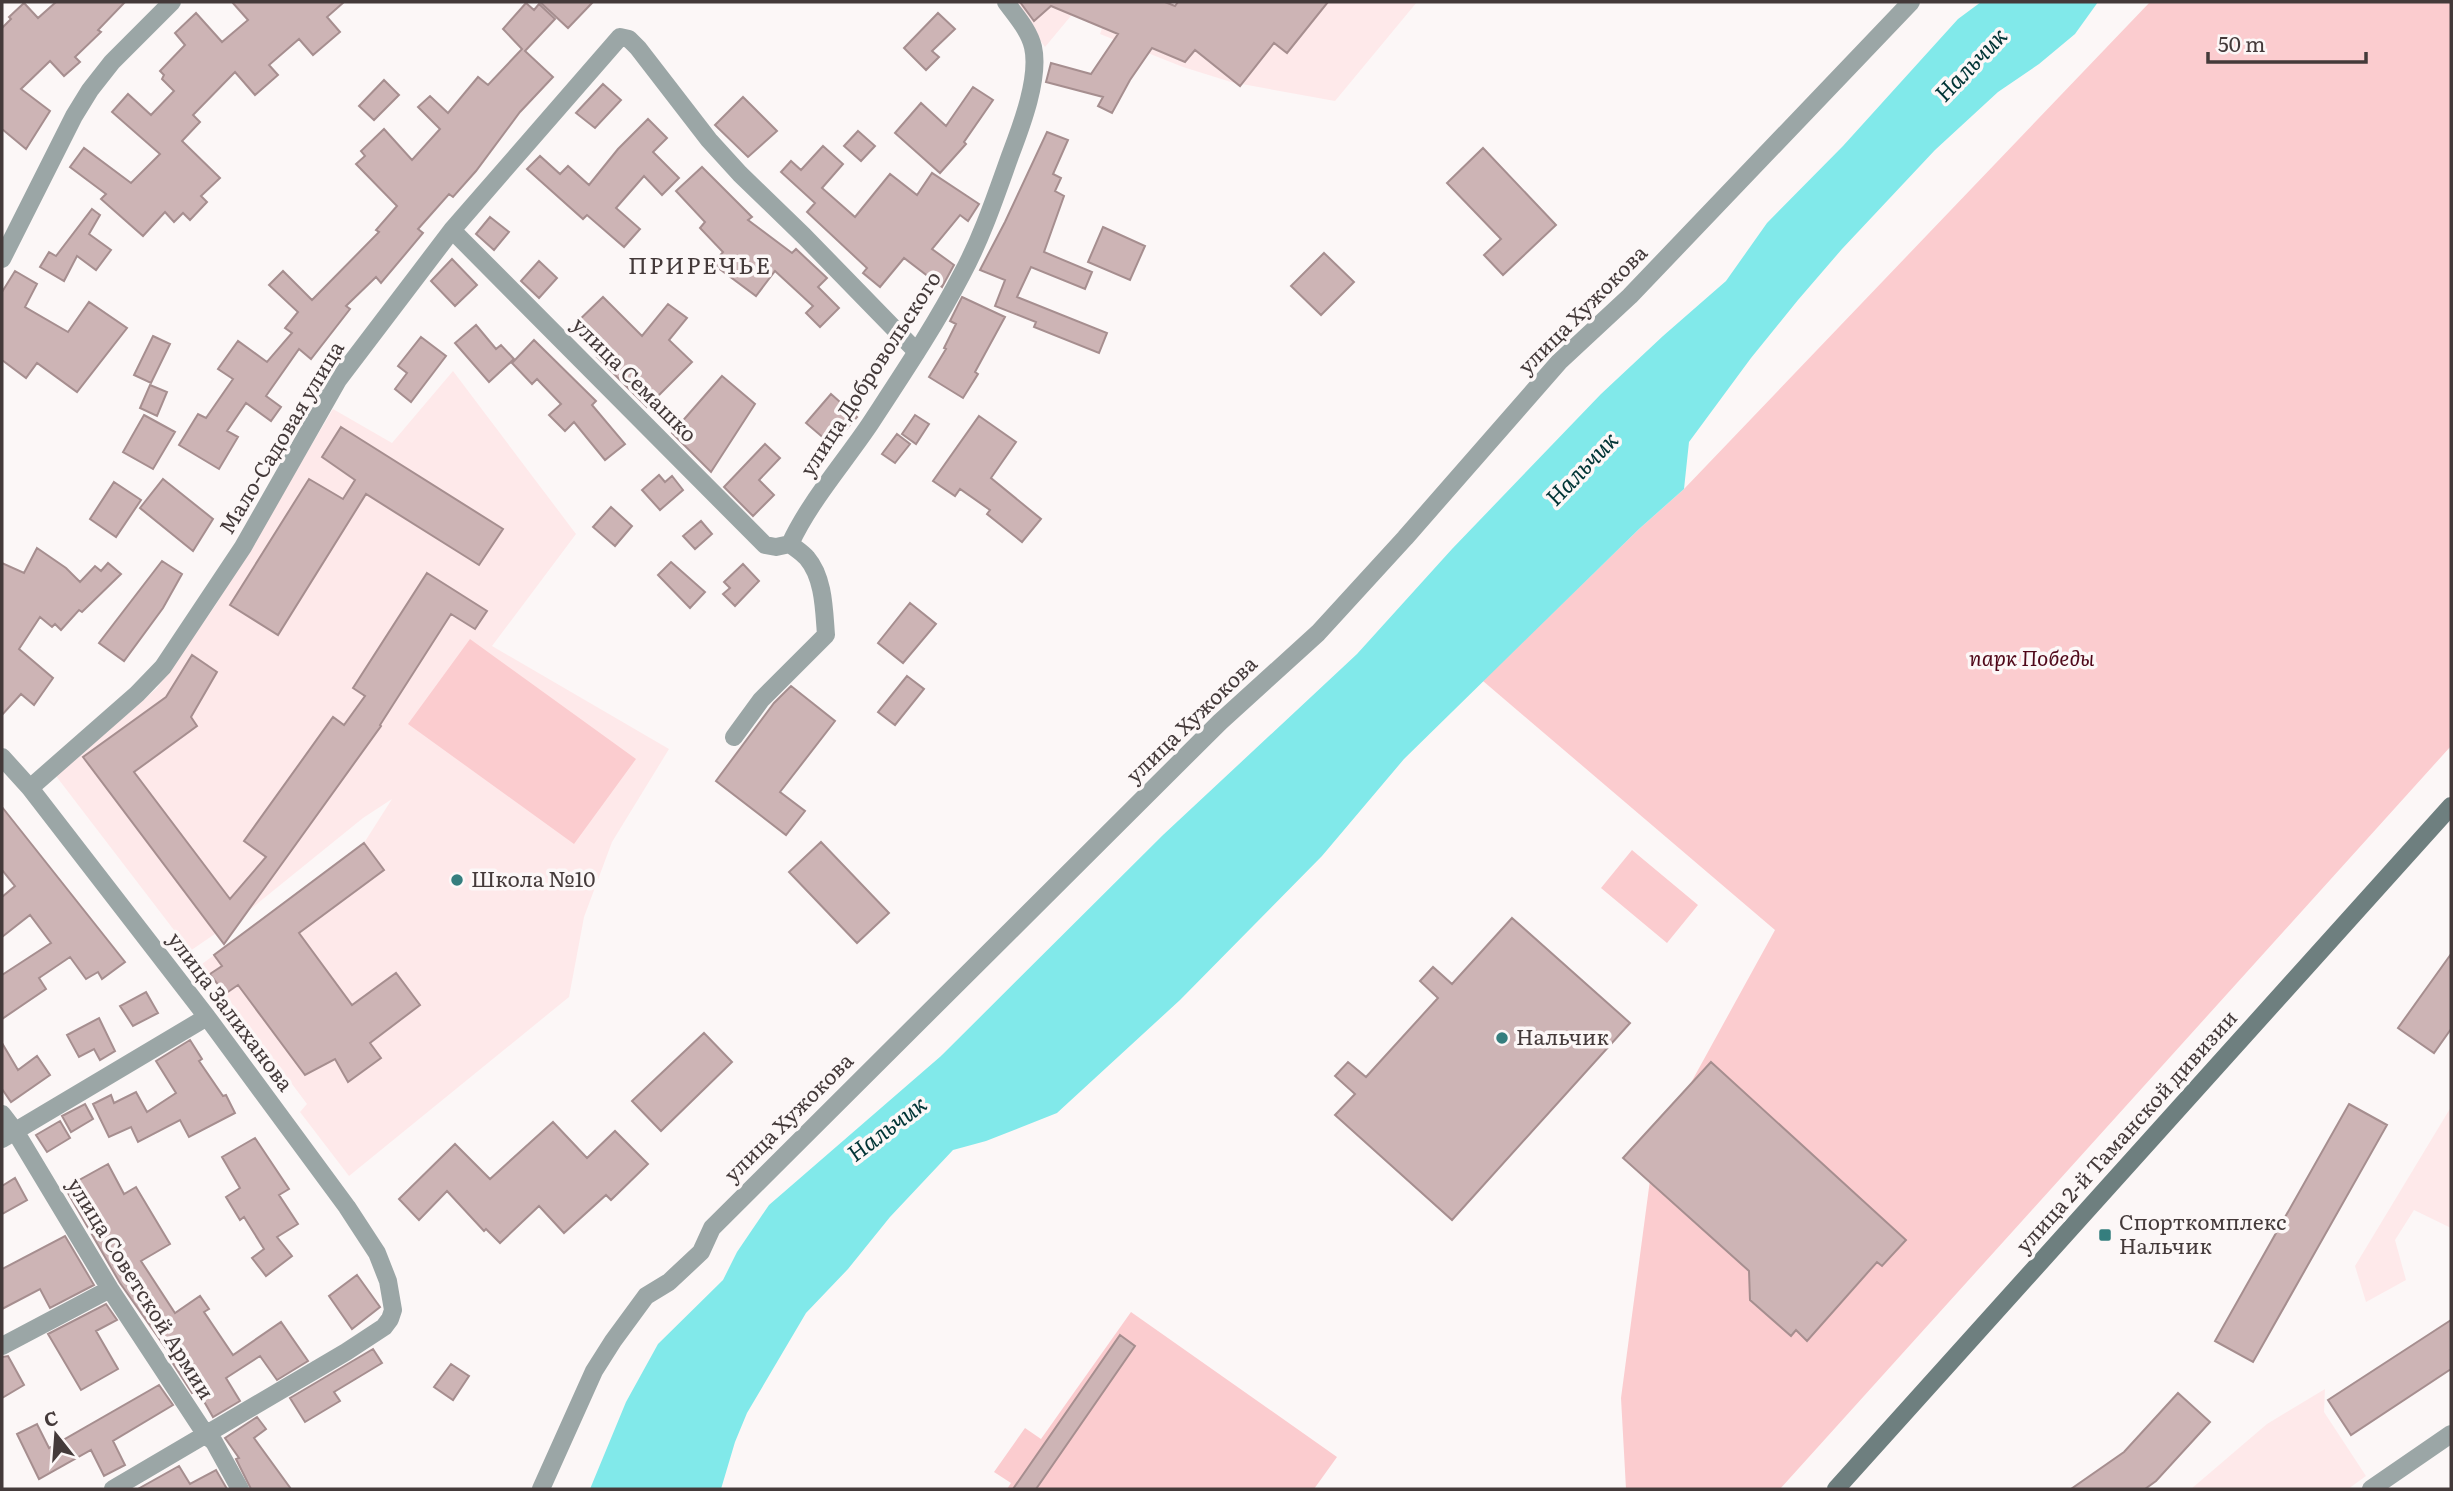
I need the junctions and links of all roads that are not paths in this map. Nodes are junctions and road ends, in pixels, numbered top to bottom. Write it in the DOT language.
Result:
graph roads {
  1 [pos="172,2"];
  2 [pos="1006,2"];
  3 [pos="1911,2"];
  4 [pos="452,230"];
  5 [pos="2,259"];
  6 [pos="917,352"];
  7 [pos="790,544"];
  8 [pos="734,737"];
  9 [pos="2,757"];
  10 [pos="30,788"];
  11 [pos="2451,806"];
  12 [pos="207,1017"];
  13 [pos="2,1114"];
  14 [pos="8,1135"];
  15 [pos="110,1289"];
  16 [pos="2,1346"];
  17 [pos="2451,1434"];
  18 [pos="206,1435"];
  19 [pos="113,1489"];
  20 [pos="240,1489"];
  21 [pos="541,1489"];
  22 [pos="1836,1489"];
  23 [pos="2371,1489"];
  1 -- 5 [label="street"];
  2 -- 6 [label="street, улица Добровольского"];
  3 -- 21 [label="street, улица Хужокова"];
  4 -- 6 [label="street, Мало-Садовая улица"];
  4 -- 7 [label="street, улица Семашко"];
  4 -- 10 [label="street, Мало-Садовая улица"];
  6 -- 7 [label="street, улица Добровольского"];
  7 -- 8 [label="street"];
  9 -- 10 [label="street, улица Залиханова"];
  10 -- 12 [label="street, улица Залиханова"];
  11 -- 22 [label="main road, улица 2-й Таманской дивизии"];
  12 -- 14 [label="street"];
  12 -- 18 [label="street, улица Залиханова"];
  13 -- 14 [label="street, улица Советской Армии"];
  14 -- 15 [label="street, улица Советской Армии"];
  15 -- 16 [label="street"];
  15 -- 18 [label="street, улица Советской Армии"];
  17 -- 23 [label="street"];
  18 -- 19 [label="street"];
  18 -- 20 [label="street, улица Советской Армии"];
}
